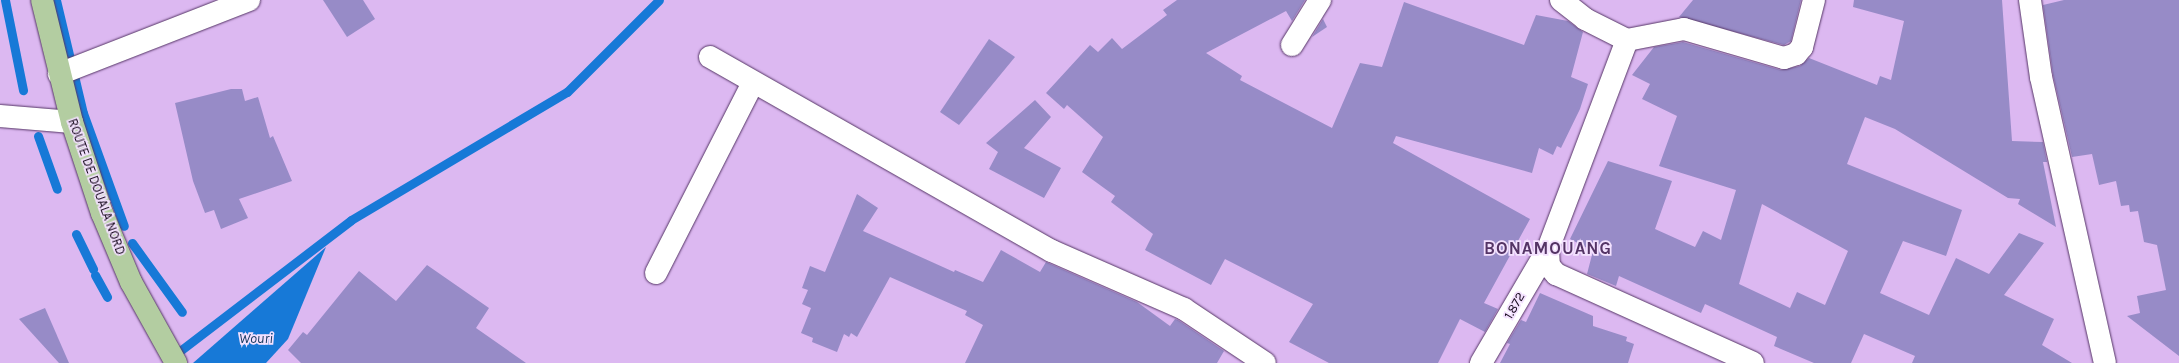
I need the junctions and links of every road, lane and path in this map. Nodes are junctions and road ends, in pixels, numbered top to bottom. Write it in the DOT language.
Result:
graph roads {
  1 [pos="42,0"];
  2 [pos="249,0"];
  3 [pos="1320,0"];
  4 [pos="1561,0"];
  5 [pos="1814,0"];
  6 [pos="2030,0"];
  7 [pos="1627,40"];
  8 [pos="1292,45"];
  9 [pos="710,57"];
  10 [pos="58,74"];
  11 [pos="753,83"];
  12 [pos="0,116"];
  13 [pos="72,122"];
  14 [pos="1548,249"];
  15 [pos="656,273"];
  16 [pos="170,354"];
  17 [pos="1265,363"];
  18 [pos="1481,363"];
  19 [pos="1753,363"];
  20 [pos="2105,363"];
  1 -- 10 [label="main road, ROUTE DE DOUALA NORD"];
  2 -- 10 [label="street"];
  3 -- 8 [label="street"];
  4 -- 7 [label="street"];
  5 -- 7 [label="street"];
  6 -- 20 [label="street"];
  7 -- 14 [label="street, 1.872"];
  9 -- 11 [label="street"];
  10 -- 13 [label="main road, ROUTE DE DOUALA NORD"];
  11 -- 15 [label="street"];
  11 -- 17 [label="street"];
  12 -- 13 [label="street"];
  13 -- 16 [label="main road, ROUTE DE DOUALA NORD"];
  14 -- 18 [label="street, 1.872"];
  14 -- 19 [label="street"];
}
